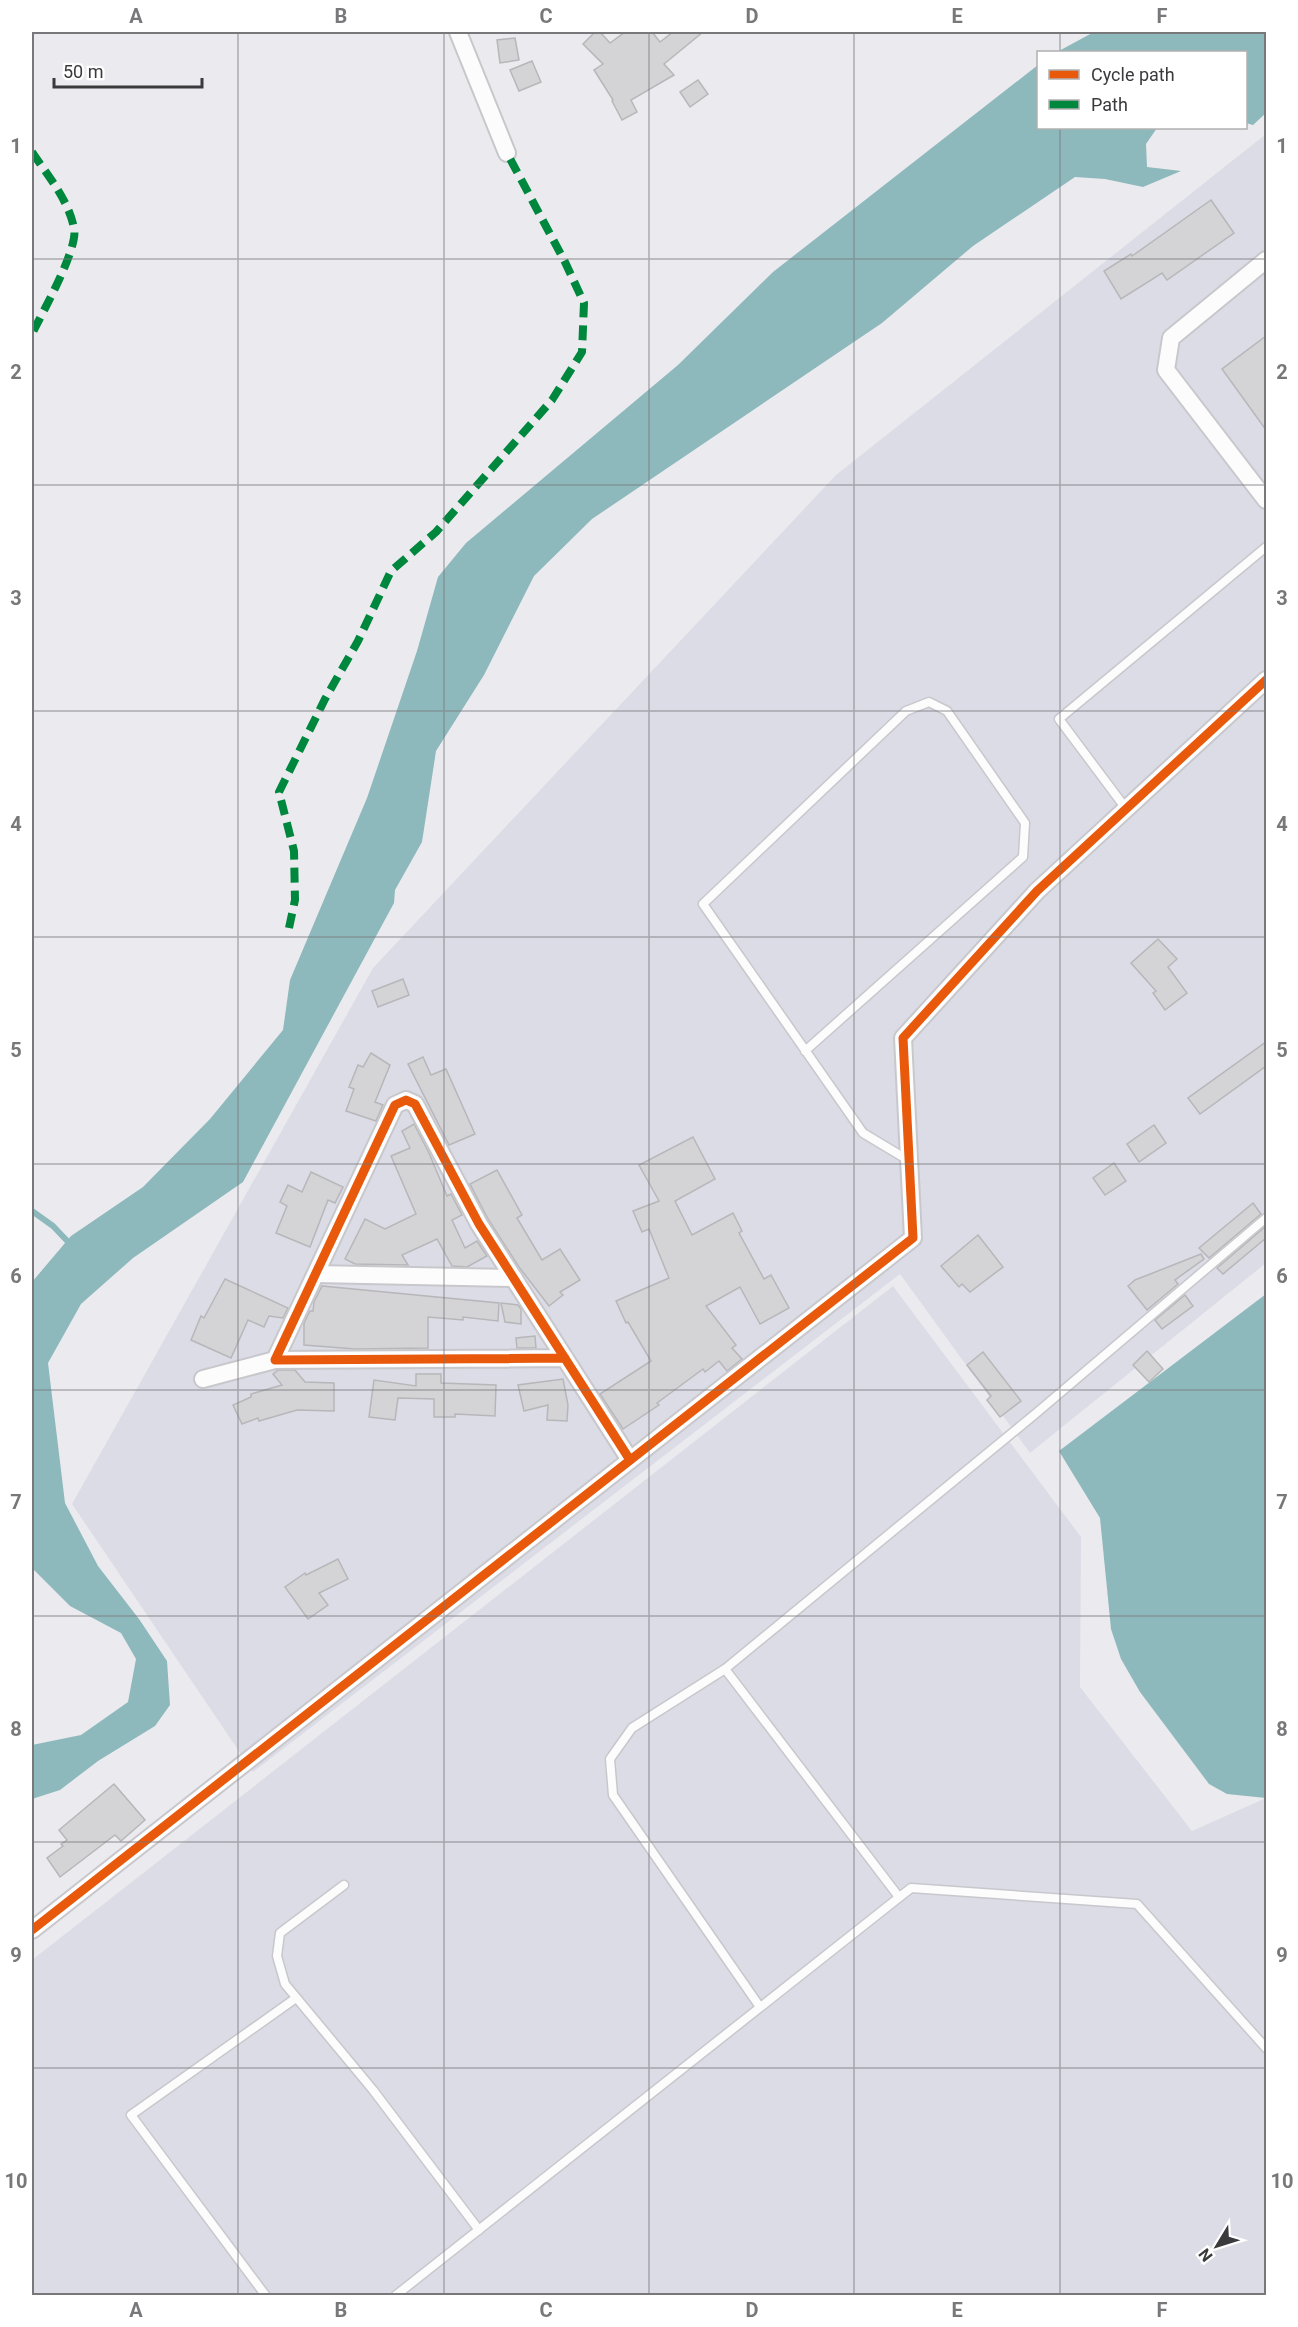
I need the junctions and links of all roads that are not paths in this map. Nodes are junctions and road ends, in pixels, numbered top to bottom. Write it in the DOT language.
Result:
graph roads {
  1 [pos="458,32"];
  2 [pos="507,153"];
  3 [pos="1266,260"];
  4 [pos="1266,500"];
  5 [pos="1266,547"];
  6 [pos="1266,680"];
  7 [pos="1127,810"];
  8 [pos="805,1051"];
  9 [pos="909,1160"];
  10 [pos="1266,1218"];
  11 [pos="316,1274"];
  12 [pos="514,1278"];
  13 [pos="565,1358"];
  14 [pos="275,1360"];
  15 [pos="203,1379"];
  16 [pos="630,1460"];
  17 [pos="725,1669"];
  18 [pos="344,1885"];
  19 [pos="899,1897"];
  20 [pos="32,1930"];
  21 [pos="296,1998"];
  22 [pos="760,2007"];
  23 [pos="1266,2048"];
  24 [pos="479,2230"];
  25 [pos="266,2295"];
  26 [pos="395,2295"];
  1 -- 2 [label="street"];
  3 -- 4 [label="street"];
  5 -- 7 [label="lane"];
  6 -- 7 [label="street"];
  7 -- 9 [label="street"];
  8 -- 8 [label="lane"];
  8 -- 9 [label="lane"];
  9 -- 16 [label="street"];
  10 -- 17 [label="lane"];
  11 -- 12 [label="street"];
  11 -- 12 [label="street"];
  11 -- 14 [label="street"];
  12 -- 13 [label="street"];
  13 -- 14 [label="street"];
  13 -- 16 [label="street"];
  14 -- 15 [label="street"];
  16 -- 20 [label="street"];
  17 -- 19 [label="lane"];
  17 -- 22 [label="lane"];
  18 -- 21 [label="lane"];
  19 -- 22 [label="lane"];
  19 -- 23 [label="lane"];
  21 -- 24 [label="lane"];
  21 -- 25 [label="lane"];
  22 -- 24 [label="lane"];
  24 -- 26 [label="lane"];
}
